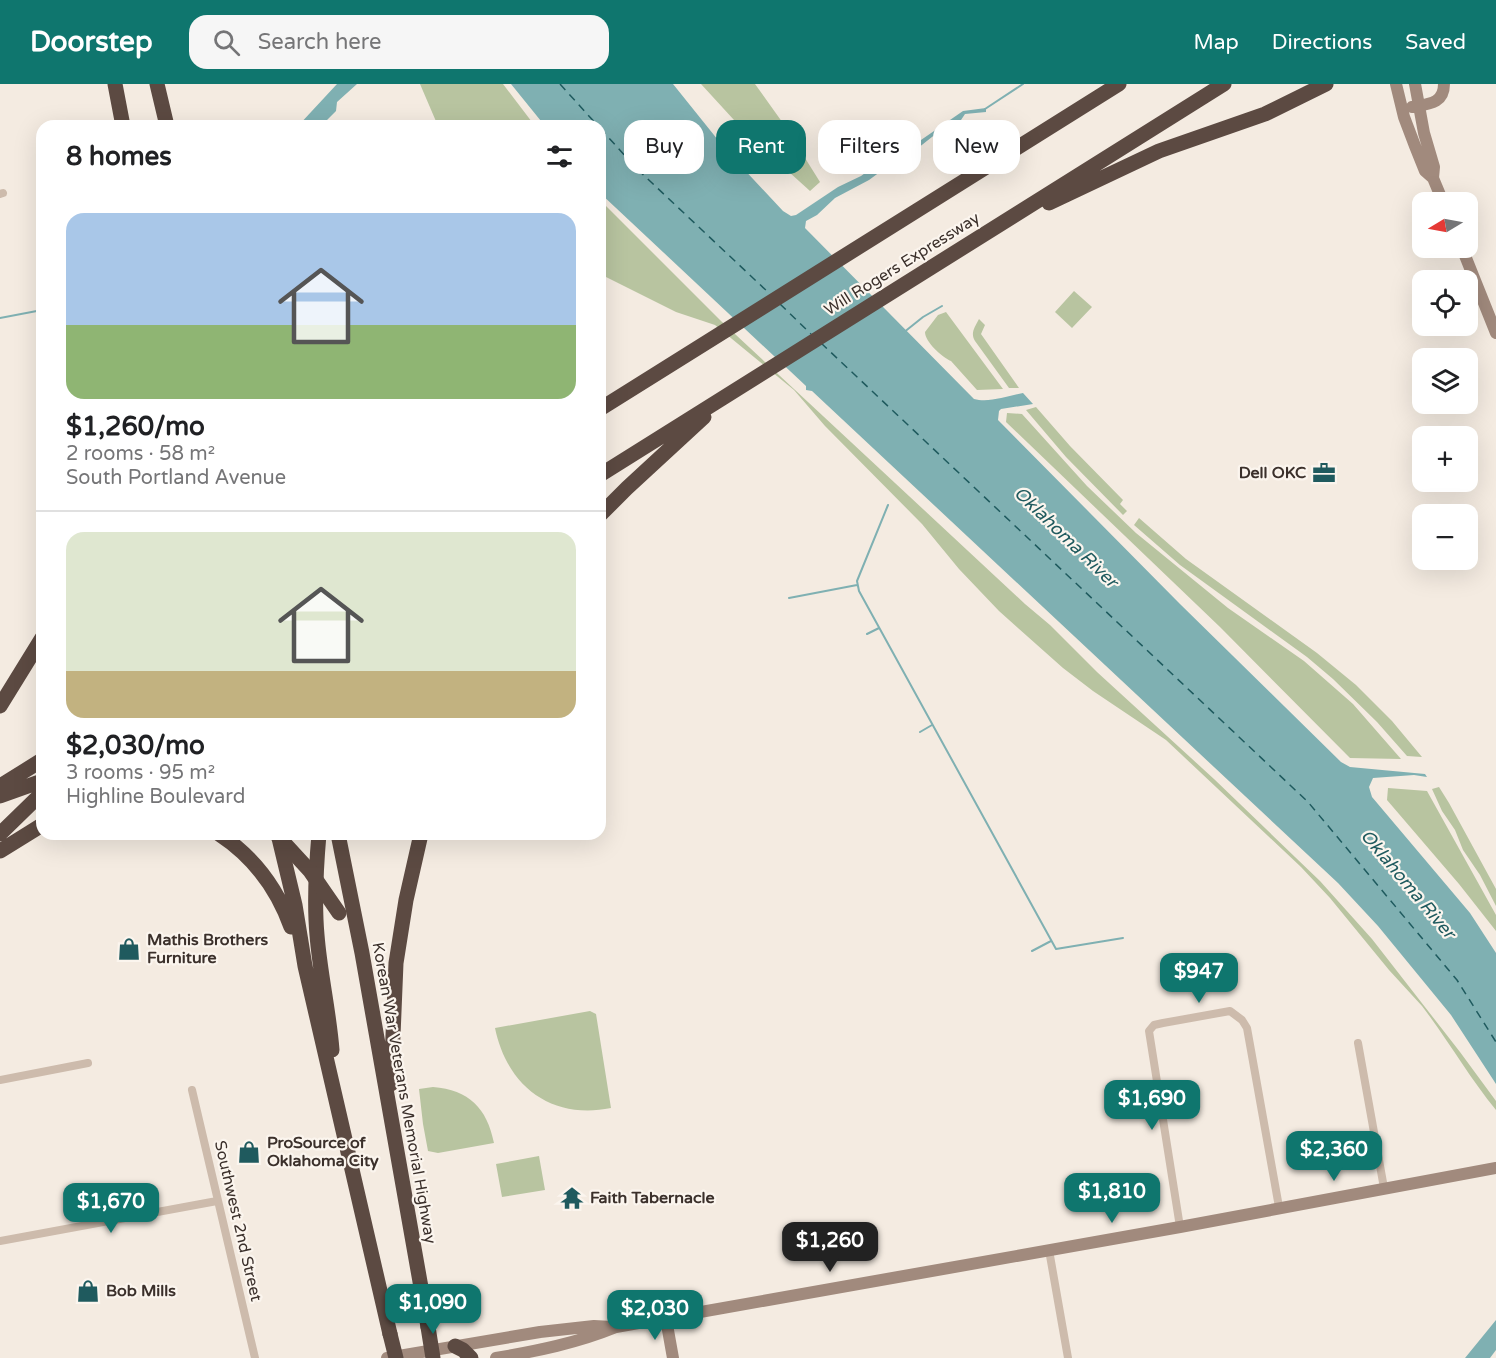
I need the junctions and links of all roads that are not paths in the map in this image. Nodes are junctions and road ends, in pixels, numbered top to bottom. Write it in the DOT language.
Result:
graph roads {
  1 [pos="115,84"];
  2 [pos="150,84"];
  3 [pos="157,84"];
  4 [pos="1112,84"];
  5 [pos="1119,84"];
  6 [pos="1224,84"];
  7 [pos="1326,84"];
  8 [pos="1396,84"];
  9 [pos="1415,84"];
  10 [pos="1444,84"];
  11 [pos="1098,97"];
  12 [pos="1419,106"];
  13 [pos="1402,109"];
  14 [pos="122,120"];
  15 [pos="157,120"];
  16 [pos="166,120"];
  17 [pos="1433,178"];
  18 [pos="1439,192"];
  19 [pos="992,230"];
  20 [pos="1466,258"];
  21 [pos="1496,333"];
  22 [pos="725,396"];
  23 [pos="606,409"];
  24 [pos="606,471"];
  25 [pos="606,509"];
  26 [pos="36,648"];
  27 [pos="0,706"];
  28 [pos="36,764"];
  29 [pos="36,782"];
  30 [pos="2,790"];
  31 [pos="36,800"];
  32 [pos="36,828"];
  33 [pos="36,835"];
  34 [pos="227,840"];
  35 [pos="278,840"];
  36 [pos="282,840"];
  37 [pos="318,840"];
  38 [pos="339,840"];
  39 [pos="420,840"];
  40 [pos="1,844"];
  41 [pos="362,953"];
  42 [pos="305,966"];
  43 [pos="1359,1043"];
  44 [pos="88,1063"];
  45 [pos="0,1080"];
  46 [pos="192,1090"];
  47 [pos="335,1095"];
  48 [pos="389,1108"];
  49 [pos="1494,1168"];
  50 [pos="1384,1188"];
  51 [pos="217,1202"];
  52 [pos="1279,1207"];
  53 [pos="1180,1227"];
  54 [pos="0,1242"];
  55 [pos="1049,1250"];
  56 [pos="666,1318"];
  57 [pos="616,1327"];
  58 [pos="561,1345"];
  59 [pos="456,1346"];
  60 [pos="545,1354"];
  61 [pos="255,1358"];
  62 [pos="387,1358"];
  63 [pos="396,1358"];
  64 [pos="433,1358"];
  65 [pos="471,1358"];
  66 [pos="496,1358"];
  67 [pos="557,1358"];
  68 [pos="673,1358"];
  69 [pos="1068,1358"];
  1 -- 14 [label="highway"];
  2 -- 15 [label="highway"];
  3 -- 16 [label="highway"];
  4 -- 11 [label="highway"];
  5 -- 11 [label="highway"];
  6 -- 19 [label="highway, Will Rogers Expressway"];
  7 -- 19 [label="highway"];
  8 -- 13 [label="main road"];
  9 -- 12 [label="main road"];
  10 -- 12 [label="main road"];
  11 -- 23 [label="highway"];
  12 -- 13 [label="main road"];
  12 -- 17 [label="main road"];
  13 -- 17 [label="main road"];
  17 -- 18 [label="main road"];
  19 -- 22 [label="highway, Will Rogers Expressway"];
  20 -- 21 [label="main road"];
  22 -- 24 [label="highway, Will Rogers Expressway"];
  22 -- 25 [label="highway"];
  26 -- 27 [label="highway"];
  28 -- 30 [label="highway"];
  29 -- 30 [label="highway"];
  31 -- 40 [label="highway"];
  32 -- 40 [label="highway"];
  33 -- 40 [label="highway"];
  34 -- 42 [label="highway"];
  35 -- 42 [label="highway"];
  36 -- 41 [label="highway, bridge"];
  37 -- 47 [label="highway"];
  38 -- 41 [label="highway, Korean War Veterans Memorial Highway"];
  39 -- 48 [label="highway"];
  41 -- 48 [label="highway, Korean War Veterans Memorial Highway"];
  42 -- 47 [label="highway"];
  43 -- 50 [label="street"];
  44 -- 45 [label="street"];
  46 -- 51 [label="street, Southwest 2nd Street"];
  47 -- 63 [label="highway, bridge"];
  48 -- 64 [label="highway, Korean War Veterans Memorial Highway, bridge"];
  49 -- 50 [label="main road"];
  50 -- 52 [label="main road"];
  51 -- 54 [label="street"];
  51 -- 61 [label="street, Southwest 2nd Street"];
  52 -- 53 [label="main road"];
  52 -- 53 [label="street"];
  53 -- 55 [label="main road"];
  55 -- 56 [label="main road"];
  55 -- 69 [label="street"];
  56 -- 57 [label="main road"];
  56 -- 68 [label="main road"];
  57 -- 58 [label="main road"];
  57 -- 59 [label="main road"];
  58 -- 60 [label="main road"];
  58 -- 67 [label="main road"];
  59 -- 62 [label="main road"];
  59 -- 65 [label="highway"];
  60 -- 66 [label="main road"];
}
